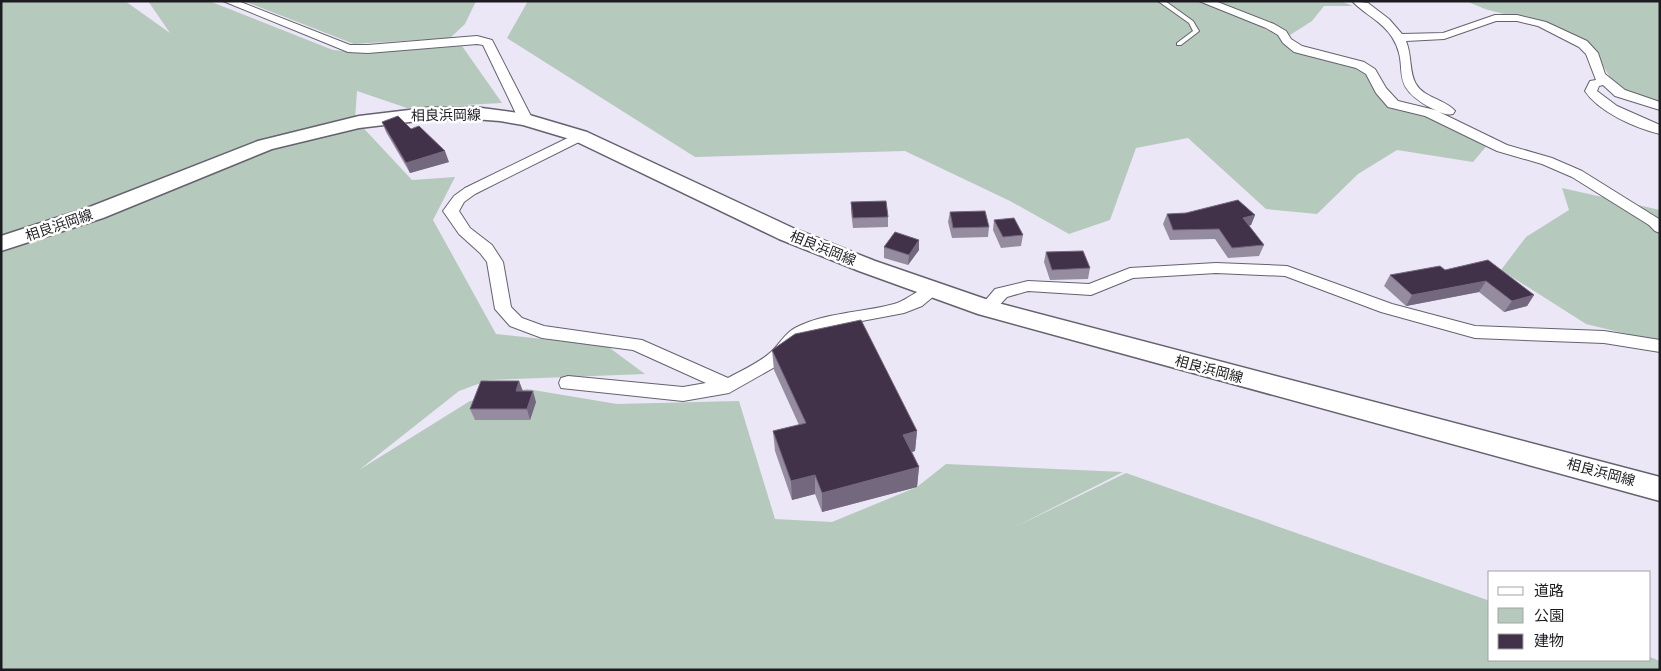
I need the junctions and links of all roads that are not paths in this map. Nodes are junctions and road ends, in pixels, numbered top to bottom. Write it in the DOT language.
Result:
graph roads {
  1 [pos="228,1"];
  2 [pos="1161,1"];
  3 [pos="1204,1"];
  4 [pos="1357,1"];
  5 [pos="1400,38"];
  6 [pos="1179,44"];
  7 [pos="1604,80"];
  8 [pos="1660,106"];
  9 [pos="526,120"];
  10 [pos="1660,130"];
  11 [pos="580,136"];
  12 [pos="1502,148"];
  13 [pos="1660,228"];
  14 [pos="1,244"];
  15 [pos="933,290"];
  16 [pos="987,308"];
  17 [pos="1660,346"];
  18 [pos="568,383"];
  19 [pos="729,386"];
  20 [pos="1660,488"];
  1 -- 9 [label="street"];
  2 -- 6 [label="lane"];
  3 -- 12 [label="street"];
  4 -- 5 [label="street"];
  5 -- 7 [label="street"];
  5 -- 12 [label="street"];
  7 -- 8 [label="street"];
  7 -- 10 [label="street"];
  9 -- 11 [label="main road, 相良浜岡線"];
  9 -- 14 [label="main road, 相良浜岡線"];
  11 -- 15 [label="main road, 相良浜岡線"];
  11 -- 19 [label="street"];
  12 -- 13 [label="street"];
  15 -- 16 [label="main road, 相良浜岡線"];
  15 -- 19 [label="street"];
  16 -- 17 [label="street"];
  16 -- 20 [label="main road, 相良浜岡線"];
  18 -- 19 [label="street"];
}
